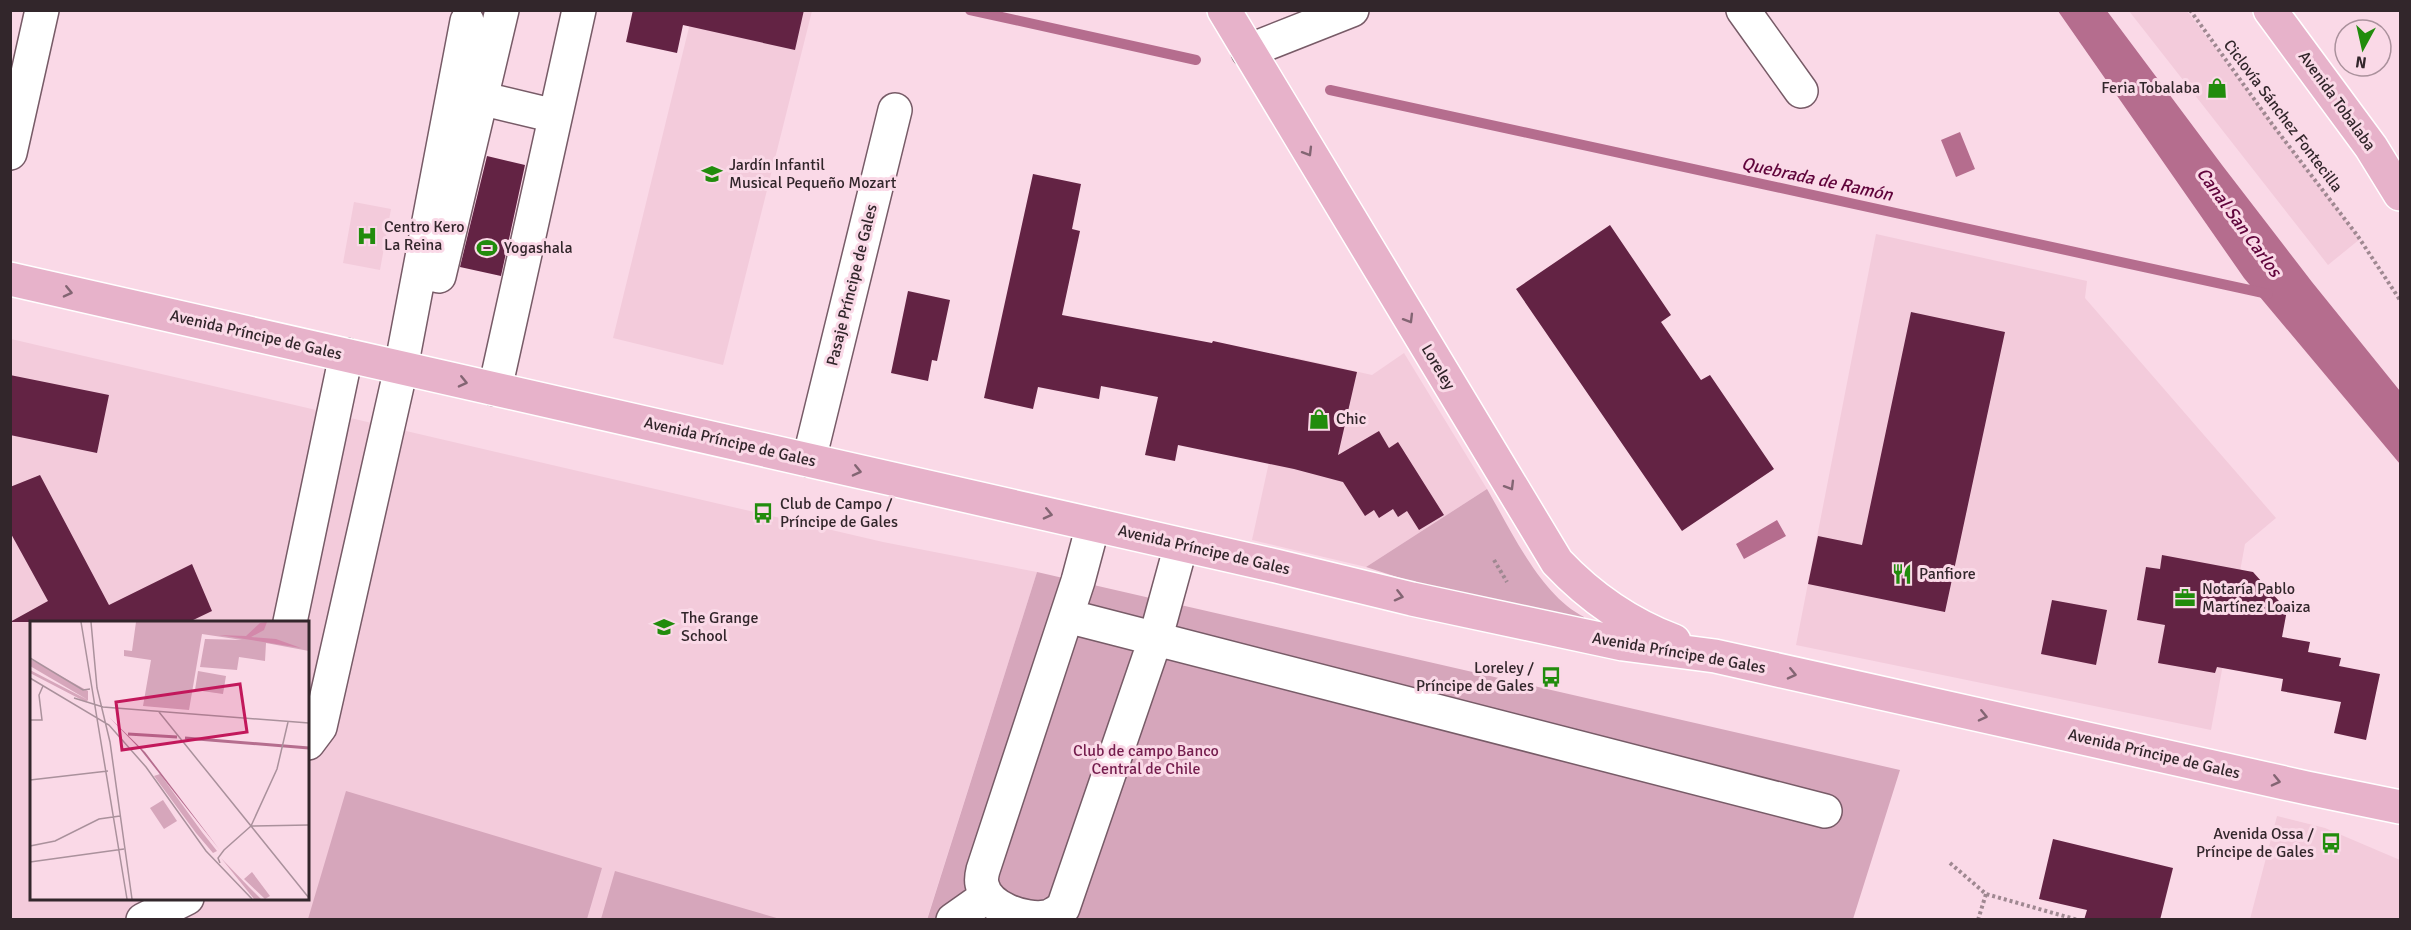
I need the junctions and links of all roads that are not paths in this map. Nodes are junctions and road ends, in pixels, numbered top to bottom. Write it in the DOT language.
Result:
graph roads {
  1 [pos="42,10"];
  2 [pos="502,10"];
  3 [pos="579,10"];
  4 [pos="1224,10"];
  5 [pos="1352,10"];
  6 [pos="1743,10"];
  7 [pos="2270,10"];
  8 [pos="467,21"];
  9 [pos="1250,55"];
  10 [pos="1801,91"];
  11 [pos="480,98"];
  12 [pos="896,110"];
  13 [pos="555,116"];
  14 [pos="10,153"];
  15 [pos="2400,194"];
  16 [pos="10,279"];
  17 [pos="346,355"];
  18 [pos="409,369"];
  19 [pos="495,389"];
  20 [pos="808,460"];
  21 [pos="1094,525"];
  22 [pos="1181,545"];
  23 [pos="1067,616"];
  24 [pos="290,621"];
  25 [pos="1155,640"];
  26 [pos="1715,656"];
  27 [pos="309,741"];
  28 [pos="2400,807"];
  29 [pos="1825,811"];
  30 [pos="987,896"];
  31 [pos="183,900"];
  32 [pos="143,920"];
  33 [pos="953,920"];
  1 -- 14 [label="street"];
  2 -- 11 [label="street"];
  3 -- 13 [label="street"];
  4 -- 9 [label="main road, Loreley"];
  5 -- 9 [label="street"];
  6 -- 10 [label="street"];
  7 -- 15 [label="main road, Avenida Tobalaba"];
  8 -- 18 [label="street"];
  9 -- 26 [label="main road, Loreley, one-way"];
  11 -- 13 [label="street"];
  11 -- 18 [label="street"];
  12 -- 20 [label="street, Pasaje Príncipe de Gales"];
  13 -- 19 [label="street"];
  16 -- 17 [label="main road, Avenida Príncipe de Gales, one-way"];
  17 -- 18 [label="main road, Avenida Príncipe de Gales"];
  17 -- 24 [label="street"];
  18 -- 19 [label="main road, Avenida Príncipe de Gales, one-way"];
  18 -- 27 [label="street"];
  19 -- 20 [label="main road, Avenida Príncipe de Gales"];
  20 -- 21 [label="main road, Avenida Príncipe de Gales, one-way"];
  21 -- 22 [label="main road, Avenida Príncipe de Gales"];
  21 -- 23 [label="street"];
  22 -- 25 [label="street"];
  22 -- 26 [label="main road, Avenida Príncipe de Gales, one-way"];
  23 -- 25 [label="street"];
  23 -- 30 [label="street"];
  25 -- 29 [label="street"];
  25 -- 30 [label="street"];
  26 -- 28 [label="main road, Avenida Príncipe de Gales, one-way"];
  30 -- 33 [label="street"];
  31 -- 32 [label="street"];
}
